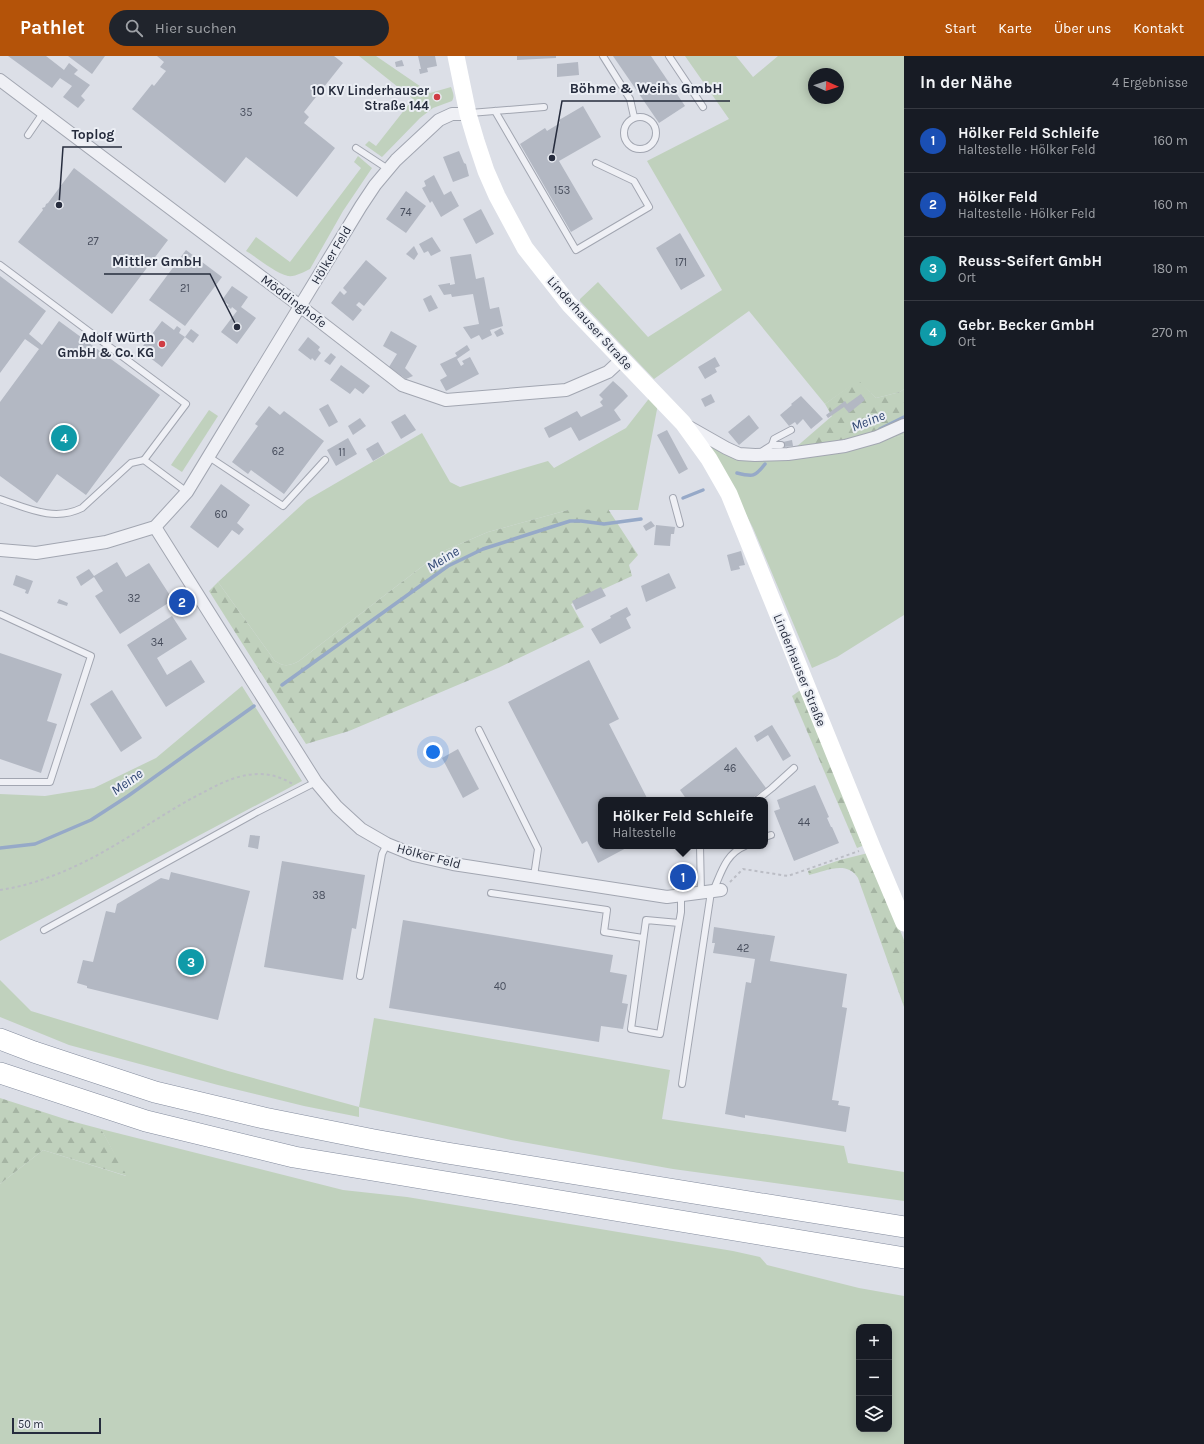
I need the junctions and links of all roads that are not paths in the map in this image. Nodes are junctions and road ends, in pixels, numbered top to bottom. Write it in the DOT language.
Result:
graph roads {
  1 [pos="456,56"];
  2 [pos="603,56"];
  3 [pos="669,56"];
  4 [pos="0,80"];
  5 [pos="544,107"];
  6 [pos="703,107"];
  7 [pos="495,111"];
  8 [pos="43,113"];
  9 [pos="468,113"];
  10 [pos="634,117"];
  11 [pos="28,135"];
  12 [pos="356,148"];
  13 [pos="596,163"];
  14 [pos="388,169"];
  15 [pos="0,266"];
  16 [pos="300,306"];
  17 [pos="621,360"];
  18 [pos="682,423"];
  19 [pos="904,425"];
  20 [pos="791,430"];
  21 [pos="772,445"];
  22 [pos="781,445"];
  23 [pos="755,455"];
  24 [pos="209,457"];
  25 [pos="144,460"];
  26 [pos="325,460"];
  27 [pos="187,492"];
  28 [pos="673,498"];
  29 [pos="0,499"];
  30 [pos="680,524"];
  31 [pos="155,527"];
  32 [pos="0,550"];
  33 [pos="0,614"];
  34 [pos="479,730"];
  35 [pos="794,768"];
  36 [pos="0,782"];
  37 [pos="316,782"];
  38 [pos="761,797"];
  39 [pos="387,844"];
  40 [pos="701,849"];
  41 [pos="739,849"];
  42 [pos="534,876"];
  43 [pos="712,891"];
  44 [pos="491,893"];
  45 [pos="681,895"];
  46 [pos="679,922"];
  47 [pos="904,923"];
  48 [pos="44,930"];
  49 [pos="643,938"];
  50 [pos="360,976"];
  51 [pos="0,1039"];
  52 [pos="0,1072"];
  53 [pos="682,1084"];
  54 [pos="904,1227"];
  55 [pos="904,1258"];
  1 -- 9 [label="main road, Linderhauser Straße"];
  2 -- 10 [label="lane"];
  3 -- 6 [label="lane"];
  4 -- 8 [label="street, Möddinghofe"];
  5 -- 7 [label="lane"];
  7 -- 9 [label="lane"];
  7 -- 13 [label="lane"];
  8 -- 11 [label="lane"];
  8 -- 16 [label="street, Möddinghofe"];
  9 -- 14 [label="street, Hölker Feld"];
  9 -- 17 [label="main road, Linderhauser Straße"];
  10 -- 10 [label="lane"];
  12 -- 14 [label="lane"];
  14 -- 16 [label="street, Hölker Feld"];
  15 -- 25 [label="lane"];
  16 -- 17 [label="street, Möddinghofe"];
  16 -- 24 [label="street, Hölker Feld"];
  17 -- 18 [label="main road, Linderhauser Straße"];
  18 -- 23 [label="street, Linderhauser Straße"];
  18 -- 47 [label="main road, Linderhauser Straße"];
  19 -- 23 [label="street, Linderhauser Straße"];
  20 -- 21 [label="lane"];
  21 -- 22 [label="lane"];
  21 -- 23 [label="lane"];
  24 -- 26 [label="lane"];
  24 -- 27 [label="street, Hölker Feld"];
  25 -- 27 [label="lane"];
  25 -- 29 [label="lane"];
  27 -- 31 [label="street, Hölker Feld"];
  28 -- 30 [label="lane"];
  31 -- 32 [label="street"];
  31 -- 37 [label="street, Hölker Feld"];
  33 -- 36 [label="lane"];
  34 -- 42 [label="lane"];
  35 -- 38 [label="lane"];
  37 -- 39 [label="street, Hölker Feld"];
  37 -- 48 [label="lane"];
  39 -- 42 [label="street, Hölker Feld"];
  39 -- 50 [label="lane"];
  40 -- 43 [label="lane"];
  41 -- 43 [label="lane"];
  42 -- 45 [label="street, Hölker Feld"];
  43 -- 45 [label="street, Hölker Feld"];
  43 -- 53 [label="lane"];
  44 -- 49 [label="lane"];
  45 -- 46 [label="lane"];
  46 -- 49 [label="lane"];
  46 -- 49 [label="lane"];
  51 -- 54 [label="highway"];
  52 -- 55 [label="highway"];
}
